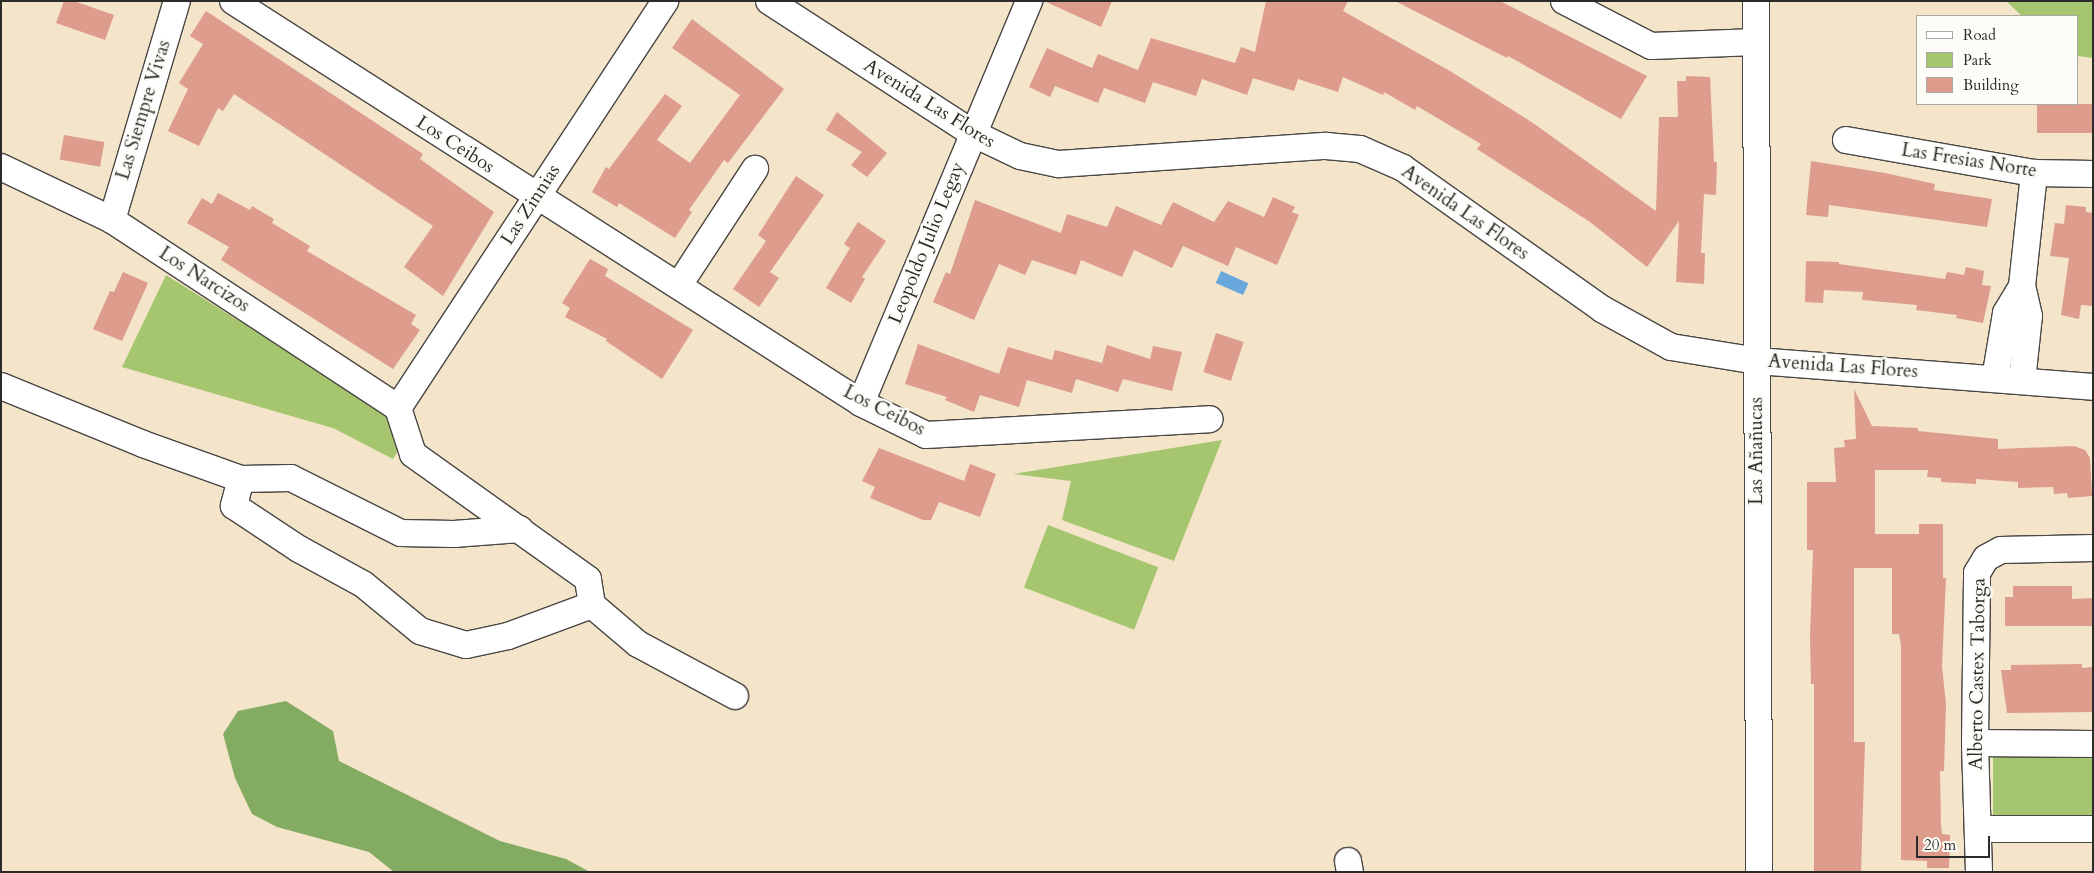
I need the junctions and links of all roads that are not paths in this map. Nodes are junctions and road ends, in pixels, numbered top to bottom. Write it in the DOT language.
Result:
graph roads {
  1 [pos="177,1"];
  2 [pos="233,1"];
  3 [pos="665,1"];
  4 [pos="769,1"];
  5 [pos="1029,1"];
  6 [pos="1564,1"];
  7 [pos="1756,1"];
  8 [pos="1756,42"];
  9 [pos="972,134"];
  10 [pos="1846,140"];
  11 [pos="1,167"];
  12 [pos="755,169"];
  13 [pos="2034,173"];
  14 [pos="2093,174"];
  15 [pos="536,197"];
  16 [pos="112,220"];
  17 [pos="679,285"];
  18 [pos="2022,286"];
  19 [pos="1757,361"];
  20 [pos="1995,379"];
  21 [pos="2022,381"];
  22 [pos="1,386"];
  23 [pos="2093,387"];
  24 [pos="861,403"];
  25 [pos="398,408"];
  26 [pos="1210,419"];
  27 [pos="241,479"];
  28 [pos="520,529"];
  29 [pos="2093,548"];
  30 [pos="592,606"];
  31 [pos="735,696"];
  32 [pos="1975,743"];
  33 [pos="2093,744"];
  34 [pos="1978,829"];
  35 [pos="2093,829"];
  36 [pos="1759,872"];
  37 [pos="1979,872"];
  1 -- 16 [label="street, Las Siempre Vivas"];
  2 -- 15 [label="street, Los Ceibos"];
  3 -- 15 [label="street, Las Zinnias"];
  4 -- 9 [label="street, Avenida Las Flores"];
  5 -- 9 [label="street, Leopoldo Julio Legay"];
  6 -- 8 [label="street"];
  7 -- 8 [label="street, Las Añañucas"];
  8 -- 19 [label="street, Las Añañucas"];
  9 -- 19 [label="street, Avenida Las Flores"];
  9 -- 24 [label="street, Leopoldo Julio Legay"];
  10 -- 13 [label="street, Las Fresias Norte"];
  11 -- 16 [label="street, Los Narcizos"];
  12 -- 17 [label="street"];
  13 -- 14 [label="street, Las Fresias Norte"];
  13 -- 18 [label="street"];
  15 -- 17 [label="street, Los Ceibos"];
  15 -- 25 [label="street, Las Zinnias"];
  16 -- 25 [label="street, Los Narcizos"];
  17 -- 24 [label="street, Los Ceibos"];
  18 -- 20 [label="street"];
  18 -- 21 [label="street"];
  19 -- 20 [label="street, Avenida Las Flores"];
  19 -- 36 [label="street, Las Añañucas"];
  20 -- 21 [label="street, Avenida Las Flores"];
  21 -- 23 [label="street, Avenida Las Flores"];
  22 -- 27 [label="street"];
  24 -- 26 [label="street, Los Ceibos"];
  25 -- 28 [label="street"];
  27 -- 28 [label="street"];
  27 -- 30 [label="street"];
  28 -- 30 [label="street"];
  29 -- 32 [label="street, Alberto Castex Taborga"];
  30 -- 31 [label="street"];
  32 -- 33 [label="street"];
  32 -- 34 [label="street, Alberto Castex Taborga"];
  34 -- 35 [label="street"];
  34 -- 37 [label="street, Alberto Castex Taborga"];
}
